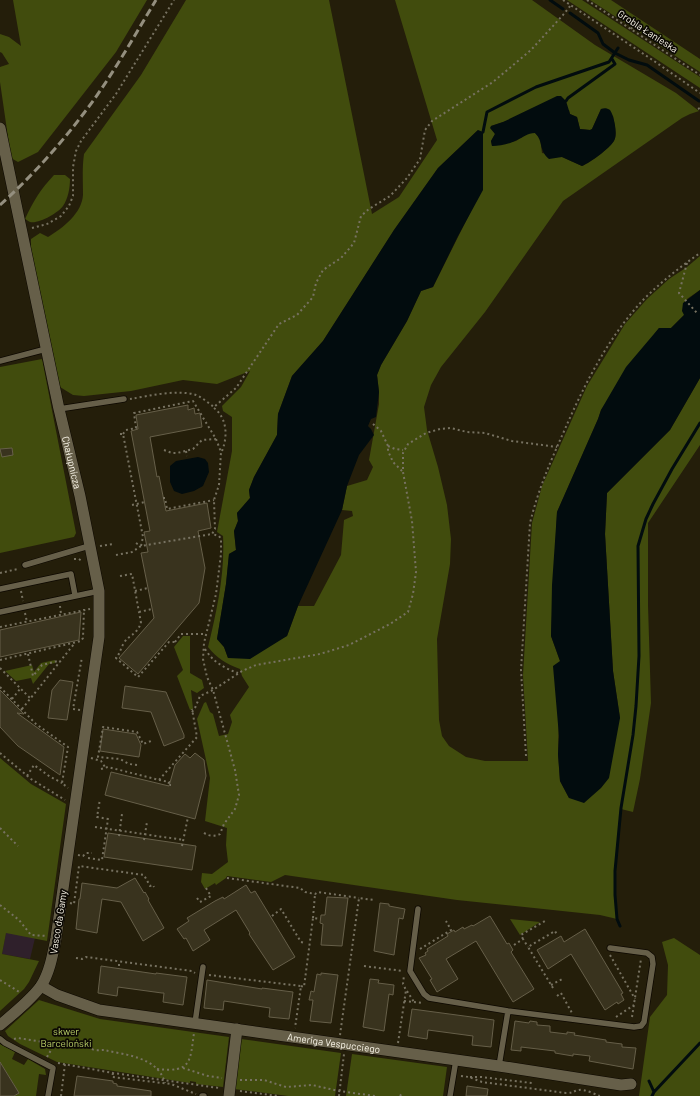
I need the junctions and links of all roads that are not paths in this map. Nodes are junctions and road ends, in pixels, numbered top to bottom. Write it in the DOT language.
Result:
graph roads {
  1 [pos="0,128"];
  2 [pos="46,349"];
  3 [pos="0,361"];
  4 [pos="124,400"];
  5 [pos="59,409"];
  6 [pos="93,546"];
  7 [pos="25,565"];
  8 [pos="0,589"];
  9 [pos="99,591"];
  10 [pos="75,596"];
  11 [pos="0,612"];
  12 [pos="76,801"];
  13 [pos="418,909"];
  14 [pos="610,948"];
  15 [pos="203,968"];
  16 [pos="41,986"];
  17 [pos="508,1011"];
  18 [pos="0,1025"];
  19 [pos="194,1027"];
  20 [pos="237,1029"];
  21 [pos="0,1039"];
  22 [pos="456,1060"];
  23 [pos="499,1066"];
  24 [pos="631,1084"];
  25 [pos="231,1093"];
  26 [pos="48,1096"];
  27 [pos="450,1096"];
  1 -- 2 [label="street, Chałupnicza"];
  2 -- 3 [label="lane"];
  2 -- 5 [label="street, Chałupnicza"];
  4 -- 5 [label="lane"];
  5 -- 6 [label="street, Chałupnicza"];
  6 -- 7 [label="lane"];
  6 -- 9 [label="street, Chałupnicza"];
  8 -- 10 [label="lane"];
  9 -- 10 [label="lane"];
  9 -- 12 [label="street, Chałupnicza"];
  10 -- 11 [label="lane"];
  12 -- 16 [label="street, Vasco da Gamy"];
  13 -- 17 [label="lane"];
  14 -- 17 [label="lane"];
  15 -- 19 [label="lane"];
  16 -- 18 [label="street, Vasco da Gamy"];
  16 -- 19 [label="street, Ameriga Vespucciego"];
  17 -- 23 [label="lane"];
  19 -- 20 [label="street, Ameriga Vespucciego"];
  20 -- 22 [label="street, Ameriga Vespucciego"];
  20 -- 25 [label="street"];
  21 -- 26 [label="lane"];
  22 -- 23 [label="street, Ameriga Vespucciego"];
  22 -- 27 [label="lane"];
  23 -- 24 [label="street, Ameriga Vespucciego"];
}
